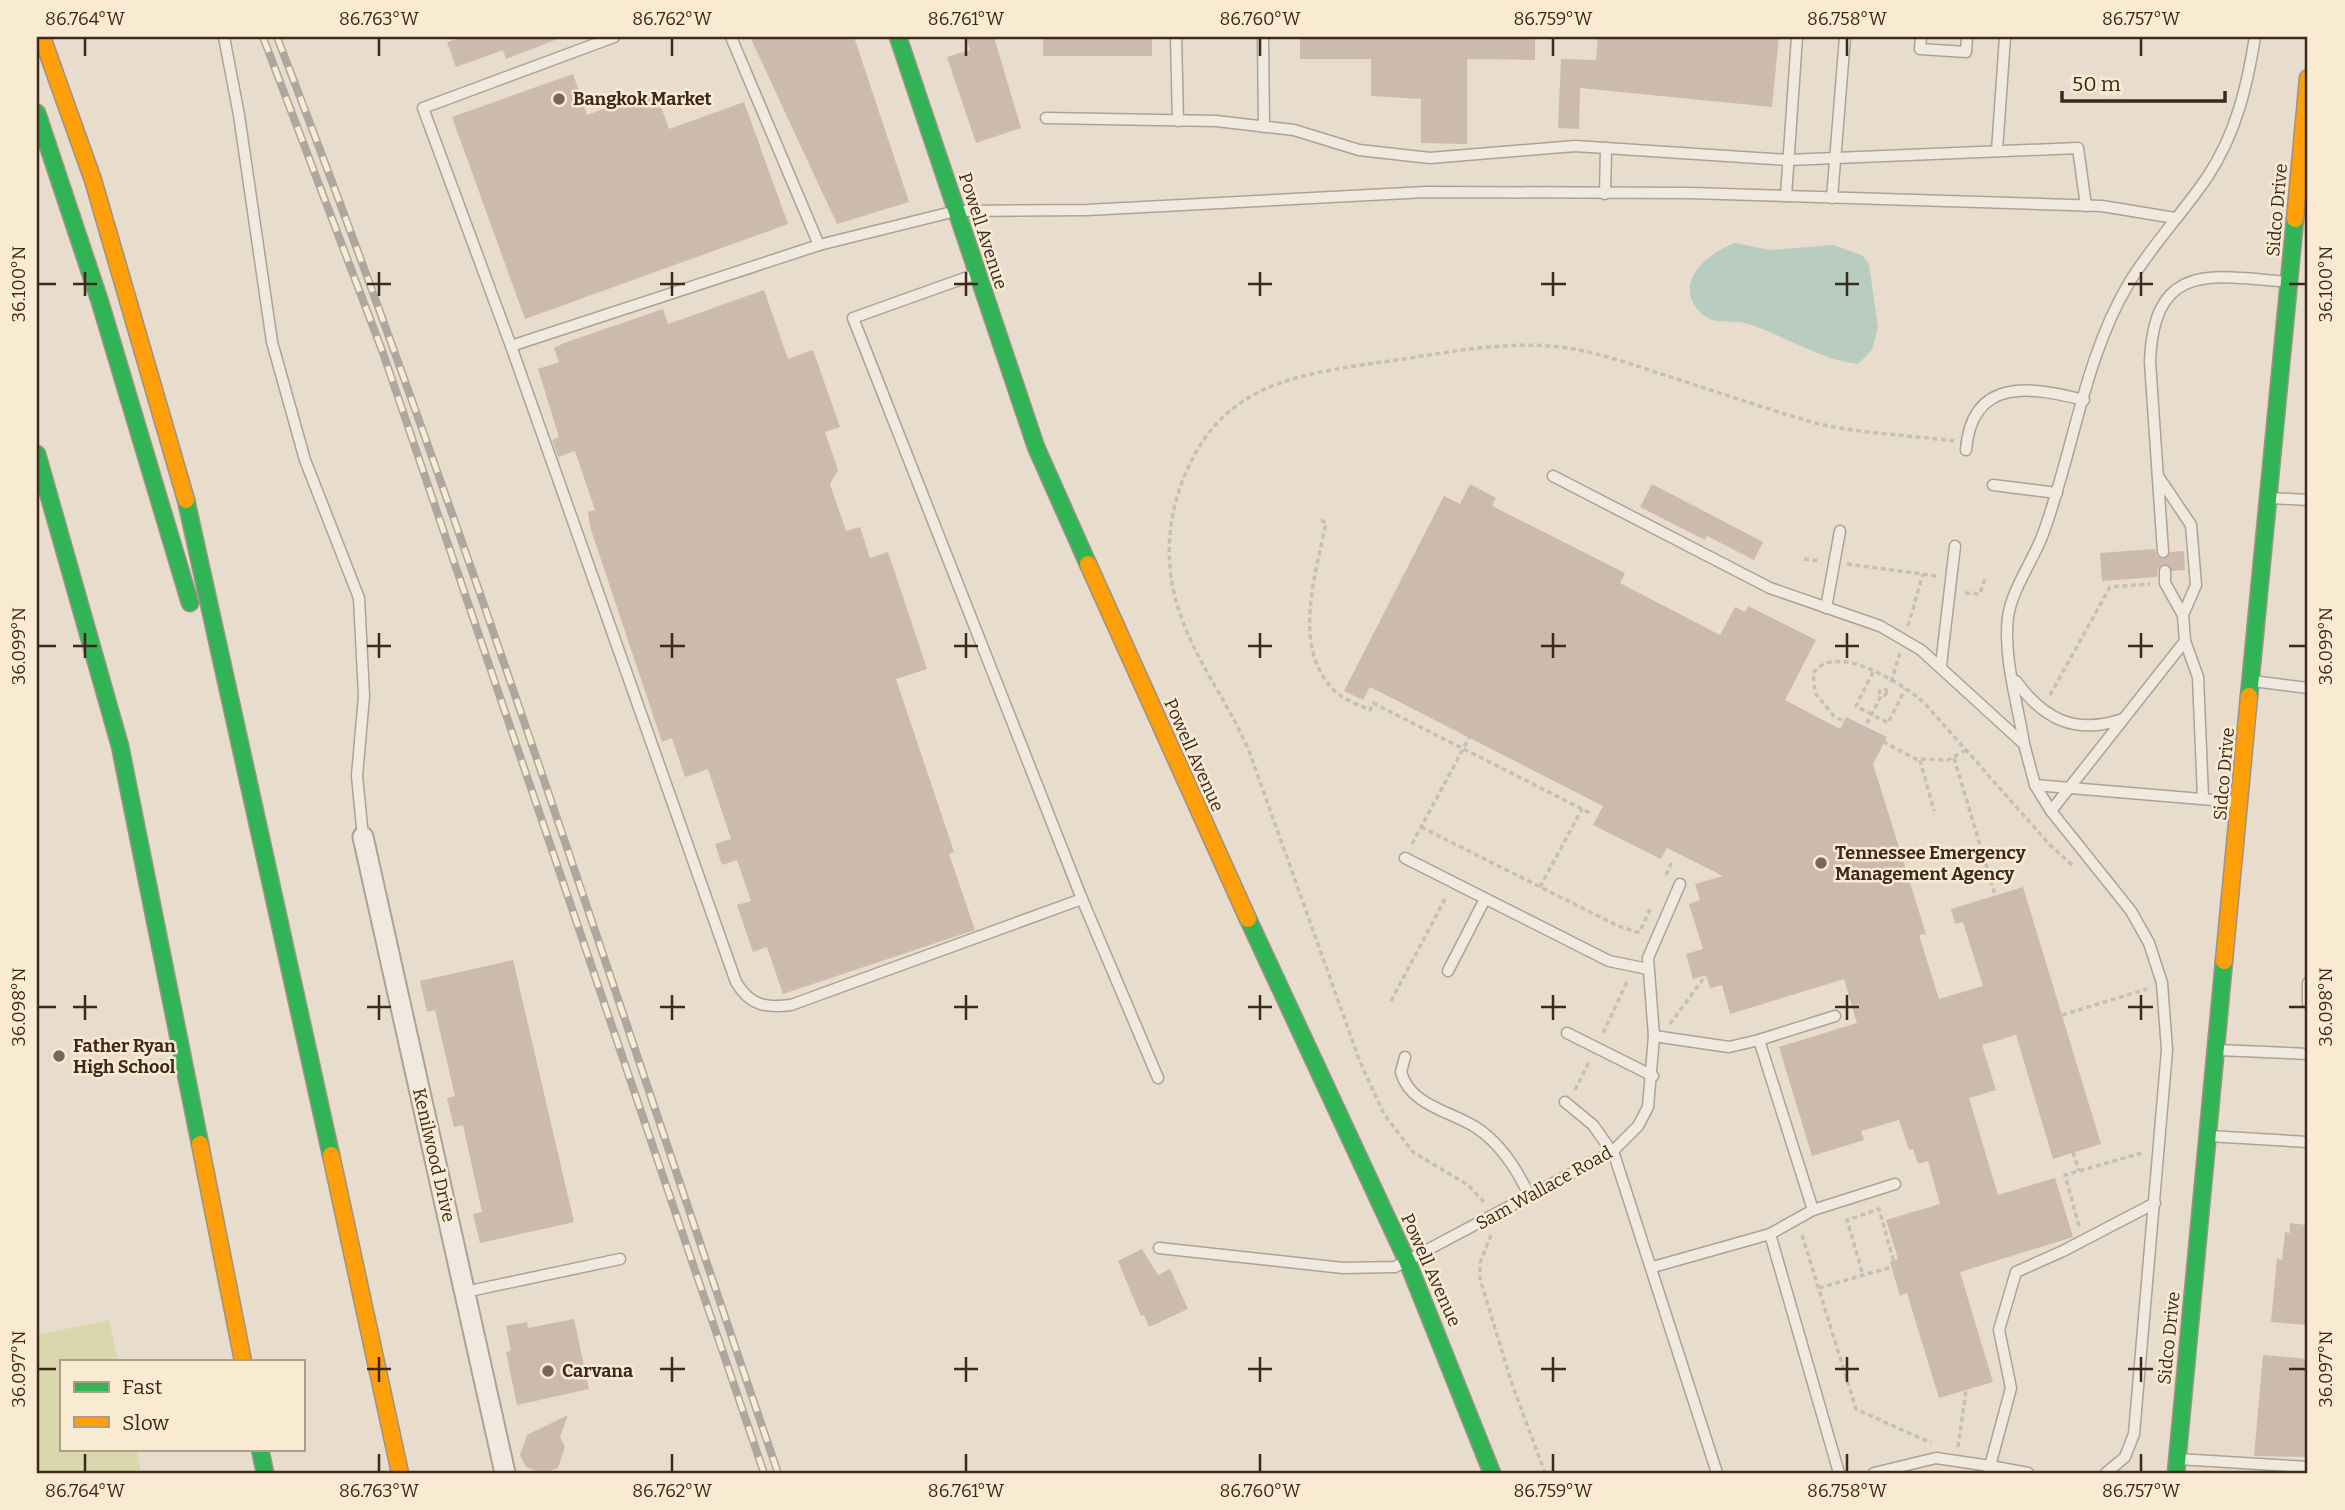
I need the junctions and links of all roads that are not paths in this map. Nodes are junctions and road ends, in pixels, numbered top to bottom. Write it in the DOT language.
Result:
graph roads {
  1 [pos="42,37"];
  2 [pos="224,37"];
  3 [pos="614,37"];
  4 [pos="731,37"];
  5 [pos="898,37"];
  6 [pos="905,37"];
  7 [pos="1176,37"];
  8 [pos="1263,37"];
  9 [pos="1797,37"];
  10 [pos="1845,37"];
  11 [pos="1921,37"];
  12 [pos="1967,37"];
  13 [pos="2005,37"];
  14 [pos="2255,37"];
  15 [pos="905,58"];
  16 [pos="2308,78"];
  17 [pos="37,113"];
  18 [pos="1046,118"];
  19 [pos="1178,121"];
  20 [pos="1264,127"];
  21 [pos="1606,148"];
  22 [pos="1997,151"];
  23 [pos="1835,158"];
  24 [pos="1788,160"];
  25 [pos="1605,194"];
  26 [pos="1786,196"];
  27 [pos="1832,198"];
  28 [pos="2086,206"];
  29 [pos="956,211"];
  30 [pos="2175,218"];
  31 [pos="819,245"];
  32 [pos="976,274"];
  33 [pos="2289,282"];
  34 [pos="511,346"];
  35 [pos="2084,400"];
  36 [pos="1966,446"];
  37 [pos="37,454"];
  38 [pos="1553,476"];
  39 [pos="2158,476"];
  40 [pos="1993,485"];
  41 [pos="2057,493"];
  42 [pos="2270,498"];
  43 [pos="2308,500"];
  44 [pos="1840,531"];
  45 [pos="1955,546"];
  46 [pos="2163,552"];
  47 [pos="2165,571"];
  48 [pos="1826,608"];
  49 [pos="192,613"];
  50 [pos="2183,615"];
  51 [pos="200,640"];
  52 [pos="2185,641"];
  53 [pos="1941,665"];
  54 [pos="2013,677"];
  55 [pos="2252,681"];
  56 [pos="2308,688"];
  57 [pos="2123,718"];
  58 [pos="2024,744"];
  59 [pos="2035,785"];
  60 [pos="2070,788"];
  61 [pos="2203,798"];
  62 [pos="2241,802"];
  63 [pos="2051,811"];
  64 [pos="363,837"];
  65 [pos="1405,858"];
  66 [pos="1680,884"];
  67 [pos="1082,899"];
  68 [pos="1485,899"];
  69 [pos="287,961"];
  70 [pos="1648,969"];
  71 [pos="1448,971"];
  72 [pos="2308,983"];
  73 [pos="2308,1003"];
  74 [pos="1835,1016"];
  75 [pos="1567,1033"];
  76 [pos="1658,1037"];
  77 [pos="1759,1040"];
  78 [pos="2218,1050"];
  79 [pos="2308,1054"];
  80 [pos="1405,1057"];
  81 [pos="1653,1076"];
  82 [pos="1158,1078"];
  83 [pos="1567,1103"];
  84 [pos="2209,1136"];
  85 [pos="2308,1142"];
  86 [pos="1613,1152"];
  87 [pos="1895,1184"];
  88 [pos="1531,1197"];
  89 [pos="2155,1203"];
  90 [pos="1813,1210"];
  91 [pos="1770,1234"];
  92 [pos="1159,1248"];
  93 [pos="620,1259"];
  94 [pos="1408,1263"];
  95 [pos="1653,1267"];
  96 [pos="465,1292"];
  97 [pos="243,1360"];
  98 [pos="260,1450"];
  99 [pos="1991,1465"];
  100 [pos="2176,1466"];
  101 [pos="2308,1467"];
  102 [pos="265,1473"];
  103 [pos="400,1473"];
  104 [pos="505,1473"];
  105 [pos="1492,1473"];
  106 [pos="1717,1473"];
  107 [pos="1839,1473"];
  108 [pos="1874,1473"];
  109 [pos="2028,1473"];
  110 [pos="2106,1473"];
  1 -- 69 [label="main road"];
  2 -- 64 [label="lane"];
  3 -- 34 [label="lane"];
  4 -- 31 [label="lane"];
  5 -- 15 [label="main road, Powell Avenue"];
  6 -- 15 [label="main road"];
  7 -- 19 [label="lane"];
  8 -- 20 [label="lane"];
  9 -- 24 [label="lane"];
  10 -- 23 [label="lane"];
  11 -- 12 [label="lane"];
  13 -- 22 [label="lane"];
  14 -- 30 [label="lane"];
  15 -- 29 [label="main road, Powell Avenue"];
  16 -- 33 [label="main road, Sidco Drive"];
  17 -- 49 [label="main road"];
  18 -- 19 [label="lane"];
  19 -- 20 [label="lane"];
  20 -- 21 [label="lane"];
  21 -- 24 [label="lane"];
  21 -- 25 [label="lane"];
  22 -- 23 [label="lane"];
  22 -- 28 [label="lane"];
  23 -- 24 [label="lane"];
  23 -- 27 [label="lane"];
  24 -- 26 [label="lane"];
  25 -- 26 [label="lane"];
  25 -- 29 [label="lane"];
  26 -- 27 [label="lane"];
  27 -- 28 [label="lane"];
  28 -- 30 [label="lane"];
  29 -- 31 [label="lane"];
  29 -- 32 [label="main road, Powell Avenue"];
  30 -- 35 [label="lane"];
  31 -- 34 [label="lane"];
  32 -- 67 [label="lane"];
  32 -- 94 [label="main road, Powell Avenue"];
  33 -- 39 [label="lane"];
  33 -- 42 [label="main road, Sidco Drive"];
  34 -- 67 [label="lane"];
  35 -- 36 [label="lane"];
  35 -- 41 [label="lane"];
  37 -- 97 [label="main road"];
  38 -- 48 [label="lane"];
  39 -- 46 [label="lane"];
  39 -- 50 [label="lane"];
  40 -- 41 [label="lane"];
  41 -- 54 [label="lane"];
  42 -- 43 [label="lane"];
  42 -- 55 [label="main road, Sidco Drive"];
  44 -- 48 [label="lane"];
  45 -- 53 [label="lane"];
  47 -- 50 [label="lane"];
  48 -- 53 [label="lane"];
  50 -- 52 [label="lane"];
  51 -- 69 [label="main road"];
  52 -- 57 [label="lane"];
  52 -- 61 [label="lane"];
  53 -- 58 [label="lane"];
  54 -- 57 [label="lane"];
  54 -- 58 [label="lane"];
  55 -- 56 [label="lane"];
  55 -- 62 [label="main road, Sidco Drive"];
  57 -- 60 [label="lane"];
  58 -- 59 [label="lane"];
  59 -- 60 [label="lane"];
  59 -- 63 [label="lane"];
  60 -- 61 [label="lane"];
  60 -- 63 [label="lane"];
  61 -- 62 [label="lane"];
  62 -- 78 [label="main road, Sidco Drive"];
  63 -- 89 [label="lane"];
  64 -- 96 [label="street, Kenilwood Drive"];
  65 -- 68 [label="lane"];
  66 -- 70 [label="lane, Sam Wallace Road"];
  67 -- 82 [label="lane"];
  68 -- 70 [label="lane"];
  68 -- 71 [label="lane"];
  69 -- 103 [label="main road"];
  70 -- 76 [label="lane, Sam Wallace Road"];
  72 -- 73 [label="lane"];
  74 -- 77 [label="lane"];
  75 -- 81 [label="lane"];
  76 -- 77 [label="lane"];
  76 -- 81 [label="lane, Sam Wallace Road"];
  77 -- 90 [label="lane"];
  78 -- 79 [label="lane"];
  78 -- 84 [label="main road, Sidco Drive"];
  80 -- 88 [label="lane"];
  81 -- 86 [label="lane, Sam Wallace Road"];
  83 -- 86 [label="lane"];
  84 -- 85 [label="lane"];
  84 -- 100 [label="main road, Sidco Drive"];
  86 -- 88 [label="lane, Sam Wallace Road"];
  86 -- 95 [label="lane"];
  87 -- 90 [label="lane"];
  88 -- 94 [label="lane, Sam Wallace Road"];
  89 -- 99 [label="lane"];
  89 -- 110 [label="lane"];
  90 -- 91 [label="lane"];
  91 -- 95 [label="lane"];
  91 -- 107 [label="lane"];
  92 -- 94 [label="lane, Sam Wallace Road"];
  93 -- 96 [label="lane"];
  94 -- 105 [label="main road, Powell Avenue"];
  95 -- 106 [label="lane"];
  96 -- 104 [label="street, Kenilwood Drive"];
  98 -- 102 [label="main road"];
  99 -- 108 [label="lane"];
  99 -- 109 [label="lane"];
  100 -- 101 [label="lane"];
}
